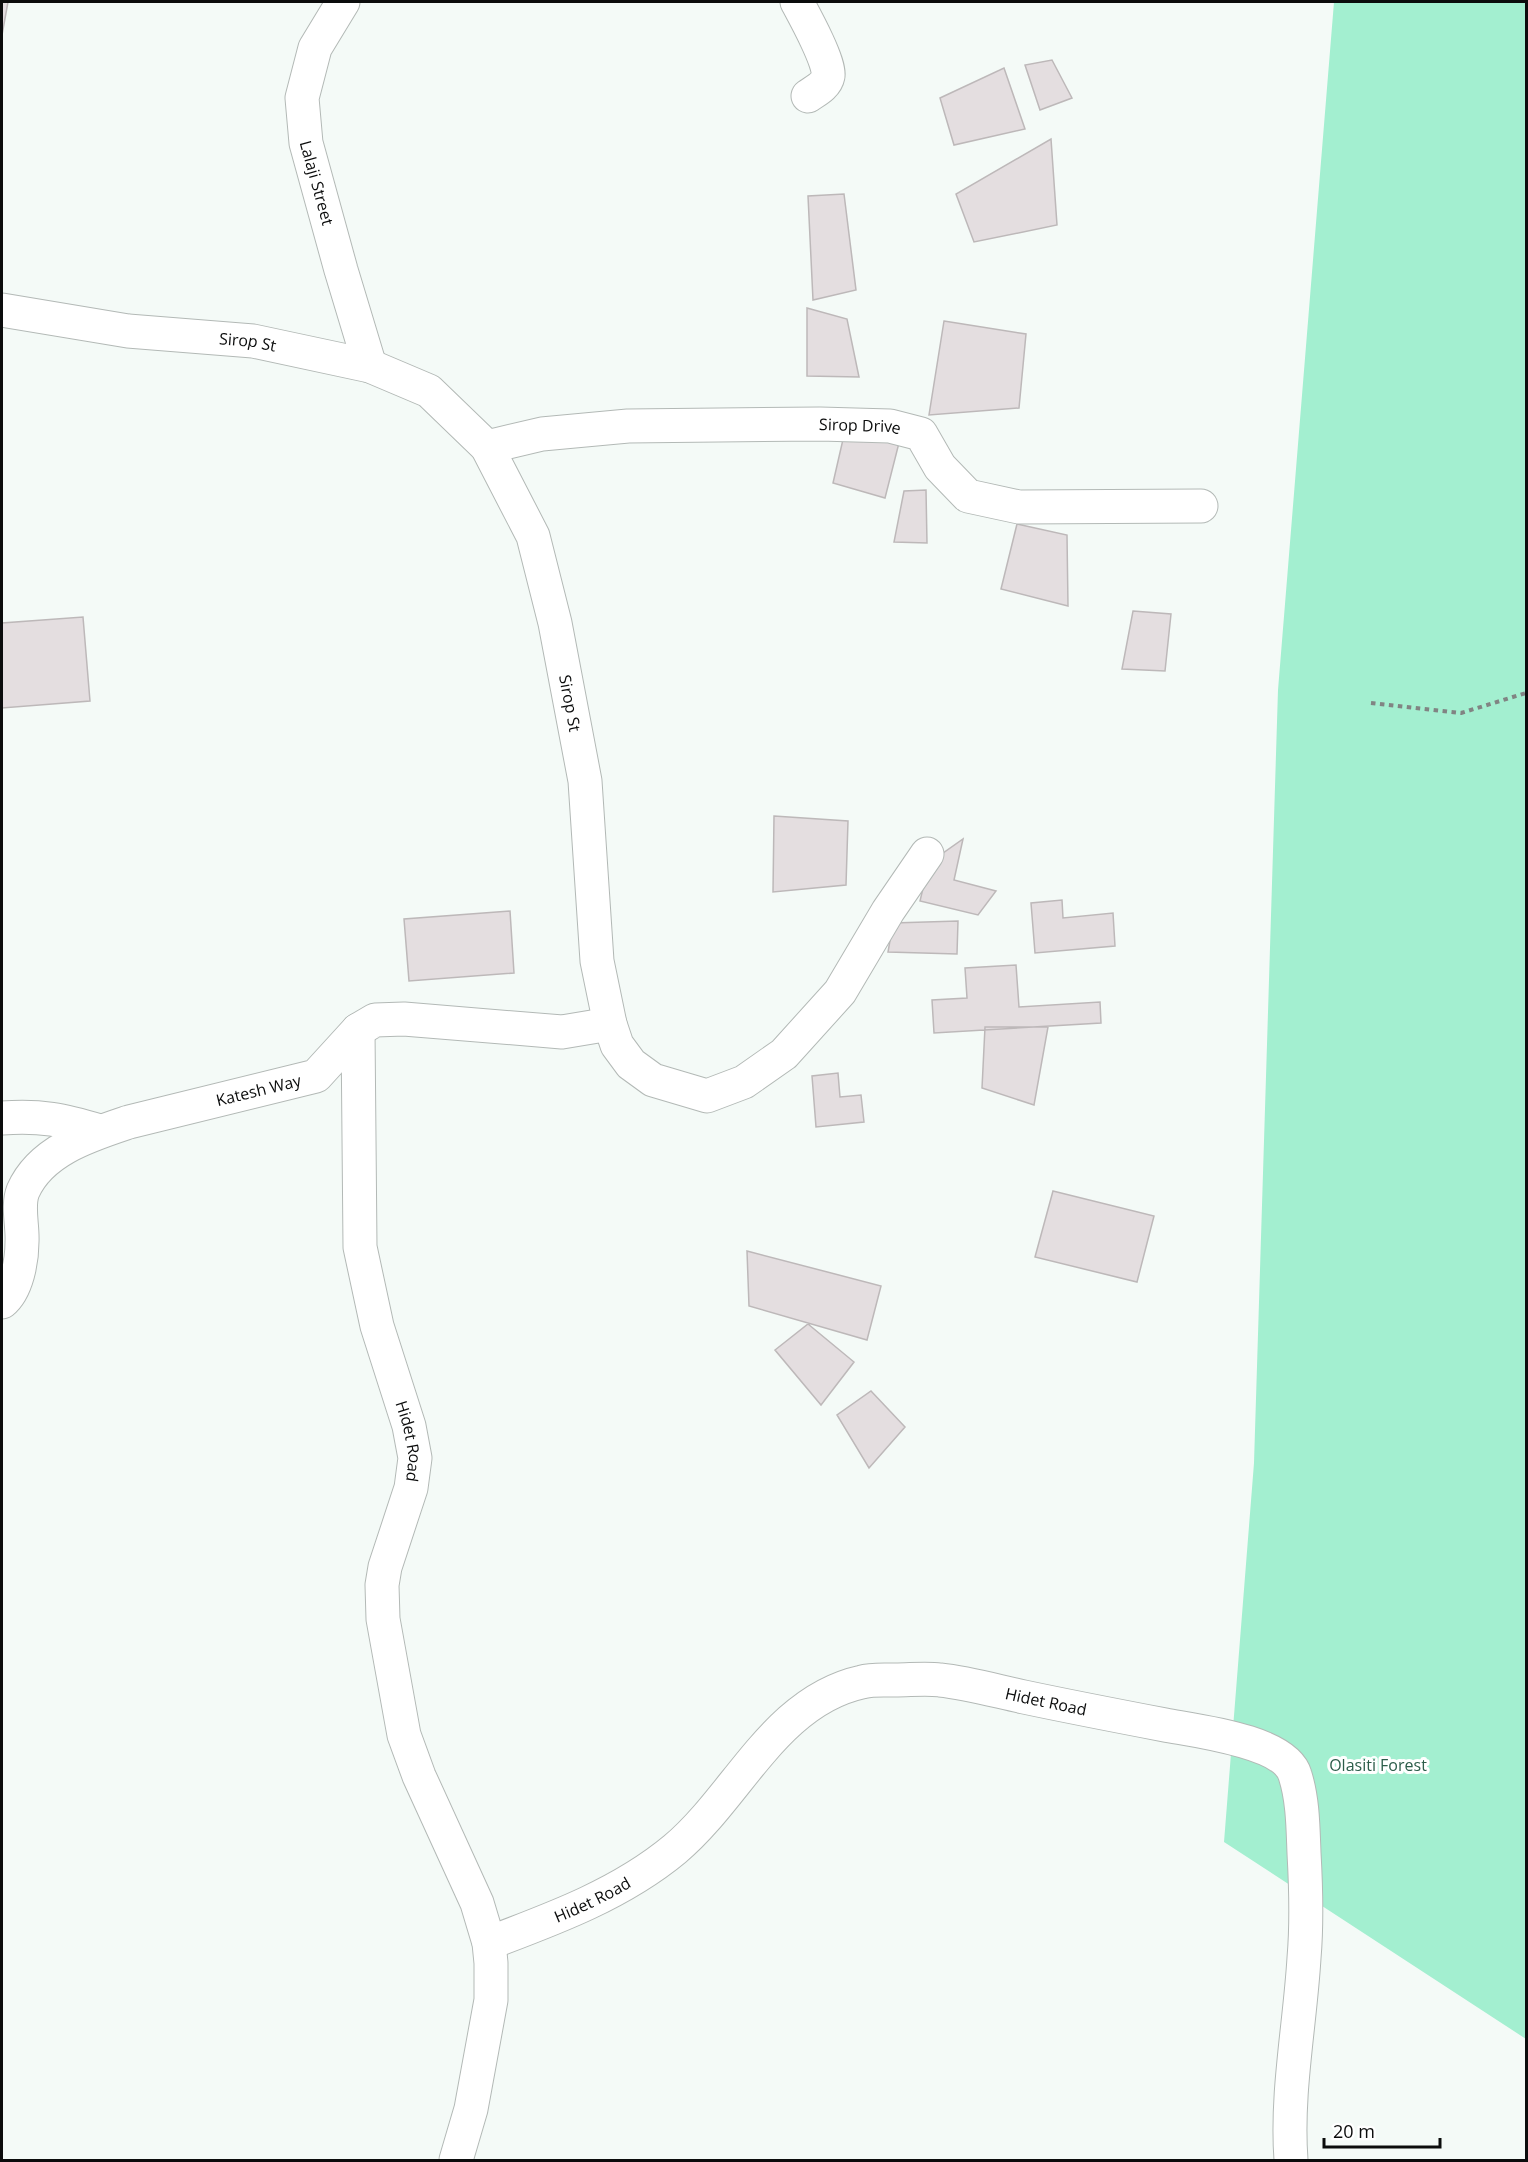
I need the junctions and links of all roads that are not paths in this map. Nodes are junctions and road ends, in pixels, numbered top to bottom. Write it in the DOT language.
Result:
graph roads {
  1 [pos="343,2"];
  2 [pos="797,2"];
  3 [pos="808,96"];
  4 [pos="2,310"];
  5 [pos="370,366"];
  6 [pos="487,447"];
  7 [pos="1201,506"];
  8 [pos="927,854"];
  9 [pos="610,1024"];
  10 [pos="358,1030"];
  11 [pos="2,1118"];
  12 [pos="100,1131"];
  13 [pos="2,1302"];
  14 [pos="489,1943"];
  15 [pos="456,2160"];
  16 [pos="1291,2160"];
  1 -- 5 [label="street, Lalaji Street"];
  2 -- 3 [label="street"];
  4 -- 5 [label="street, Sirop St"];
  5 -- 6 [label="street, Sirop St"];
  6 -- 7 [label="street, Sirop Drive"];
  6 -- 9 [label="street, Sirop St"];
  8 -- 9 [label="street, Sirop St"];
  9 -- 10 [label="street, Katesh Way"];
  10 -- 12 [label="street, Katesh Way"];
  10 -- 14 [label="street, Hidet Road"];
  11 -- 12 [label="street"];
  12 -- 13 [label="street, Katesh Way"];
  14 -- 15 [label="street, Hidet Road"];
  14 -- 16 [label="street, Hidet Road"];
}
